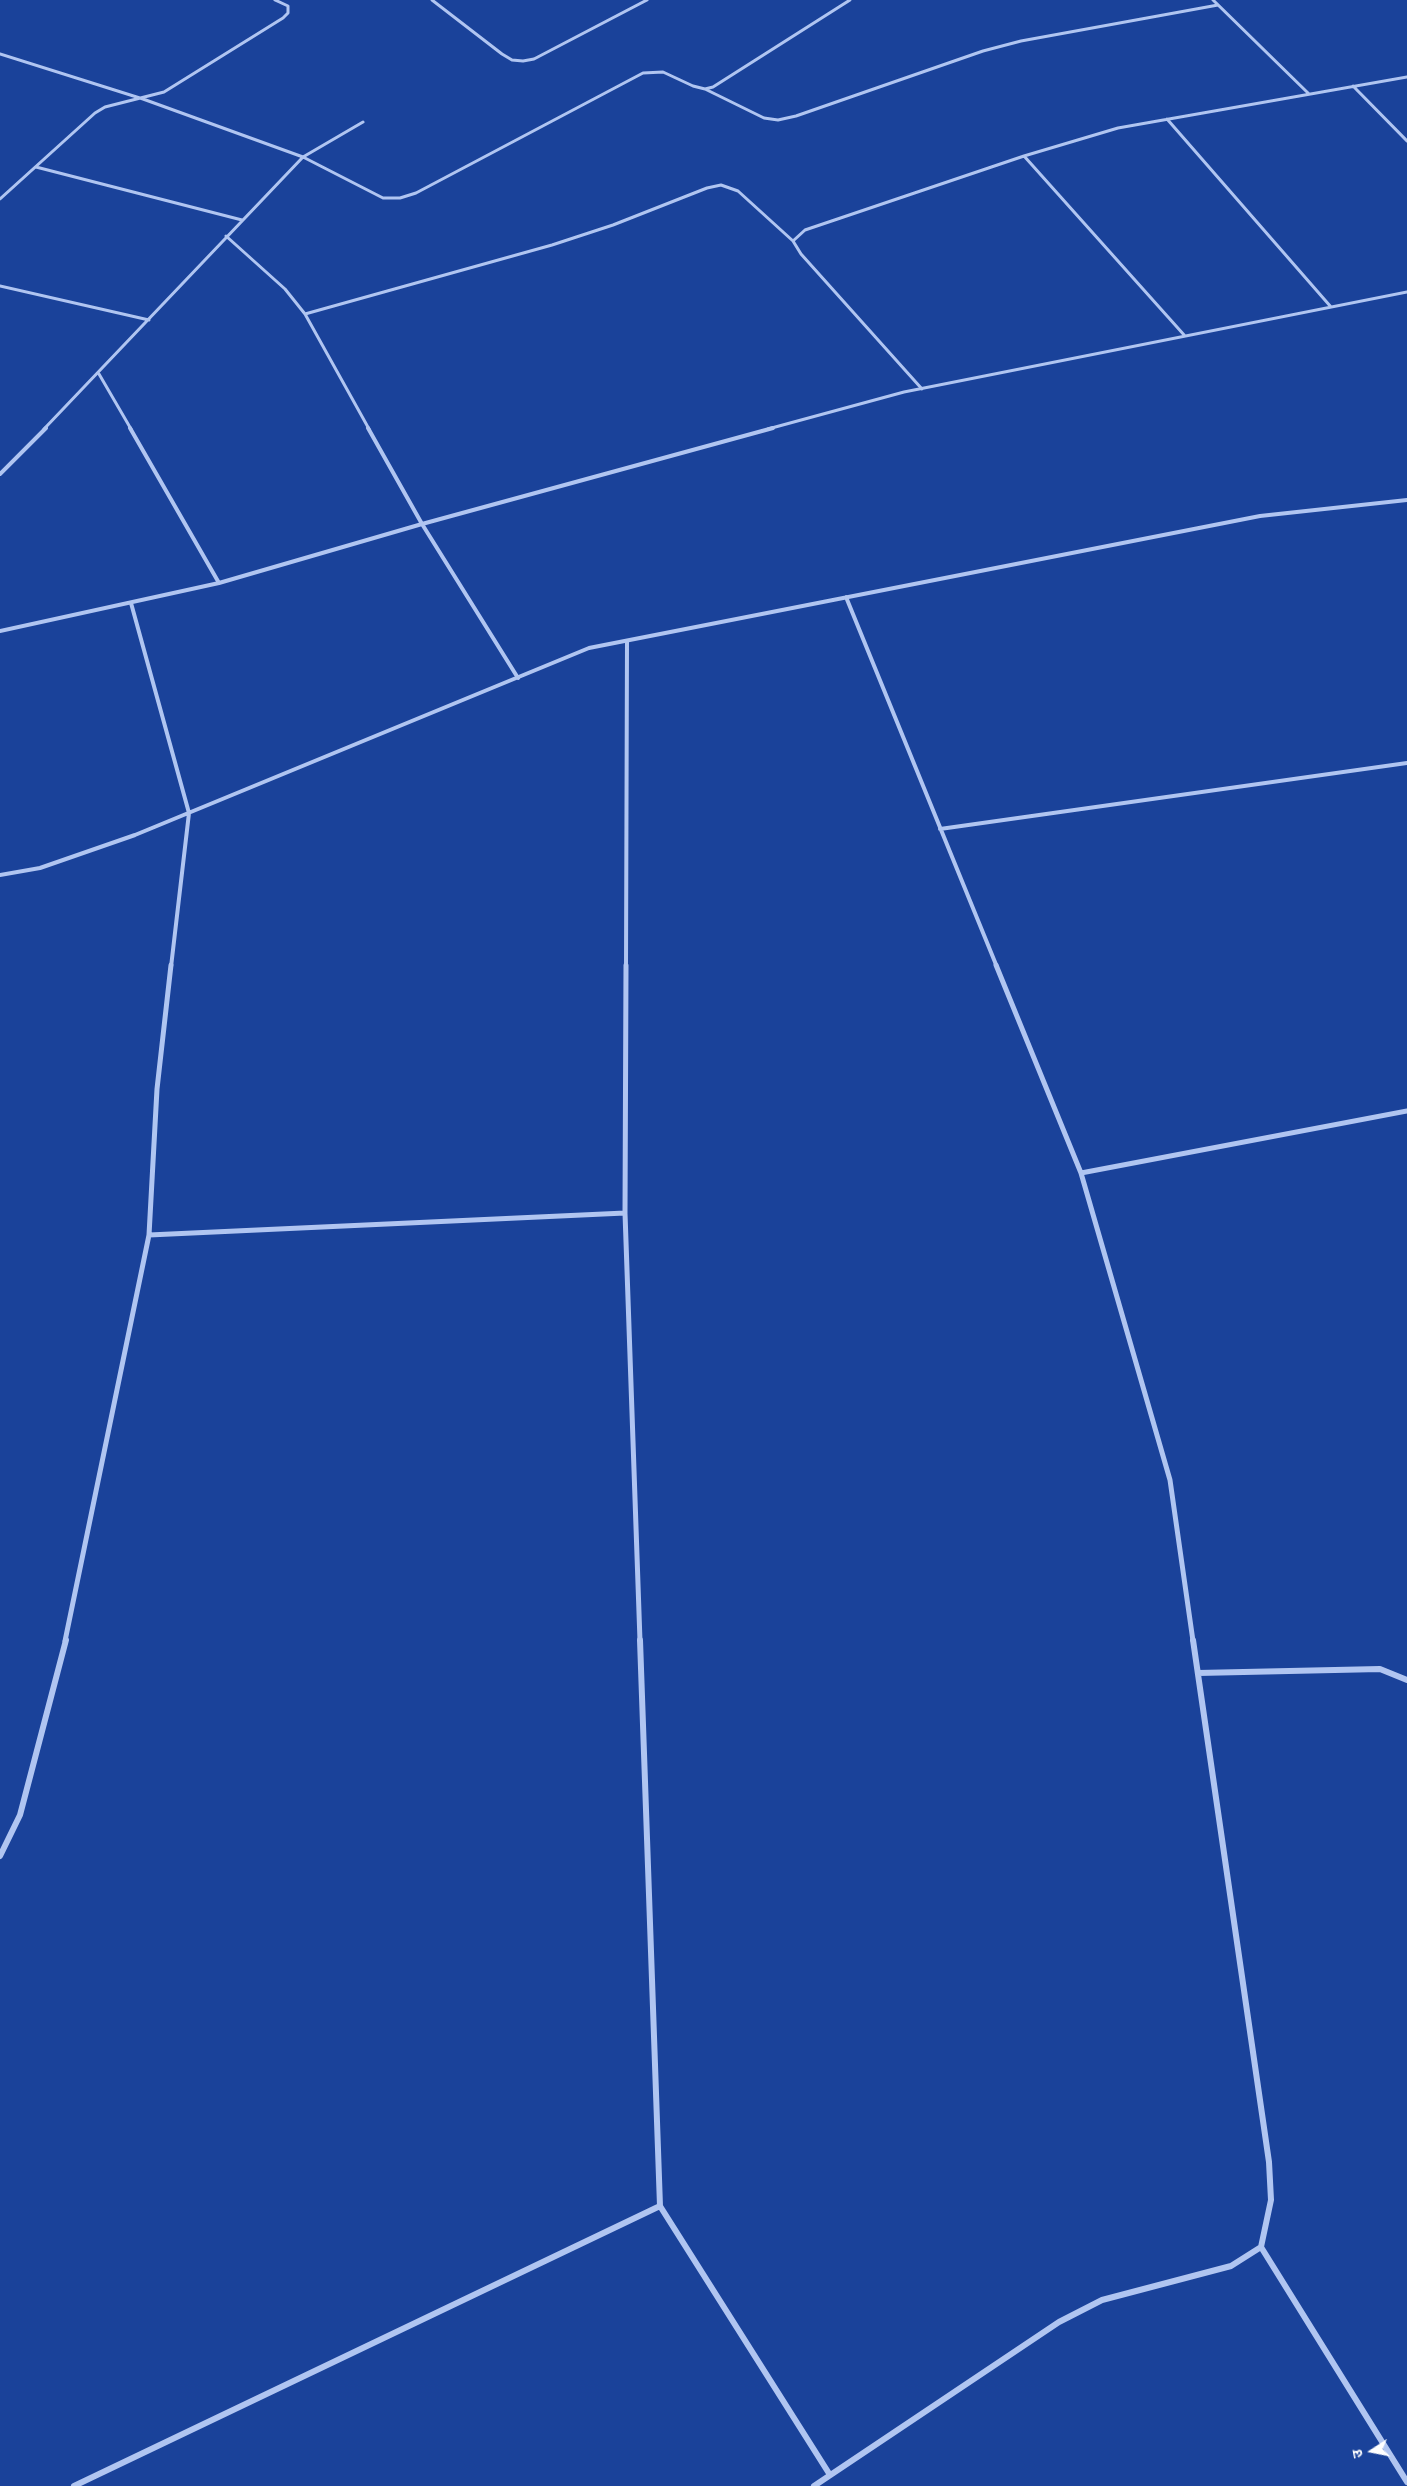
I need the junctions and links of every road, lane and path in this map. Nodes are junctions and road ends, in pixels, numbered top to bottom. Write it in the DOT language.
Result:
graph roads {
  1 [pos="275,0"];
  2 [pos="432,0"];
  3 [pos="647,0"];
  4 [pos="850,0"];
  5 [pos="1214,0"];
  6 [pos="1218,5"];
  7 [pos="0,54"];
  8 [pos="1407,77"];
  9 [pos="1353,86"];
  10 [pos="705,89"];
  11 [pos="1309,94"];
  12 [pos="143,98"];
  13 [pos="1167,119"];
  14 [pos="364,122"];
  15 [pos="1407,141"];
  16 [pos="1024,156"];
  17 [pos="304,157"];
  18 [pos="36,167"];
  19 [pos="0,199"];
  20 [pos="242,220"];
  21 [pos="226,236"];
  22 [pos="793,241"];
  23 [pos="0,286"];
  24 [pos="1407,292"];
  25 [pos="1331,307"];
  26 [pos="305,314"];
  27 [pos="149,320"];
  28 [pos="1185,336"];
  29 [pos="99,374"];
  30 [pos="922,389"];
  31 [pos="0,474"];
  32 [pos="1407,500"];
  33 [pos="422,524"];
  34 [pos="219,583"];
  35 [pos="846,596"];
  36 [pos="130,603"];
  37 [pos="0,631"];
  38 [pos="626,641"];
  39 [pos="518,678"];
  40 [pos="1407,763"];
  41 [pos="189,813"];
  42 [pos="940,829"];
  43 [pos="0,875"];
  44 [pos="1407,1111"];
  45 [pos="1080,1173"];
  46 [pos="625,1213"];
  47 [pos="149,1236"];
  48 [pos="1198,1673"];
  49 [pos="1407,1680"];
  50 [pos="0,1856"];
  51 [pos="660,2206"];
  52 [pos="1261,2247"];
  53 [pos="830,2475"];
  54 [pos="1407,2482"];
  55 [pos="74,2486"];
  56 [pos="814,2486"];
  1 -- 12 [label="street"];
  2 -- 3 [label="street"];
  4 -- 10 [label="street"];
  5 -- 6 [label="street"];
  6 -- 10 [label="street"];
  6 -- 11 [label="street"];
  7 -- 12 [label="street"];
  8 -- 9 [label="street"];
  9 -- 11 [label="street"];
  9 -- 15 [label="street"];
  10 -- 17 [label="street"];
  11 -- 13 [label="street"];
  12 -- 17 [label="street"];
  12 -- 18 [label="street"];
  13 -- 16 [label="street"];
  13 -- 25 [label="street"];
  14 -- 17 [label="street"];
  16 -- 22 [label="street"];
  16 -- 28 [label="street"];
  17 -- 20 [label="street"];
  18 -- 19 [label="street"];
  18 -- 20 [label="street"];
  20 -- 21 [label="street"];
  21 -- 26 [label="street"];
  21 -- 27 [label="street"];
  22 -- 26 [label="street"];
  22 -- 30 [label="street"];
  23 -- 27 [label="street"];
  24 -- 25 [label="street"];
  25 -- 28 [label="street"];
  26 -- 33 [label="street"];
  27 -- 29 [label="street"];
  28 -- 30 [label="street"];
  29 -- 31 [label="street"];
  29 -- 34 [label="street"];
  30 -- 33 [label="street"];
  32 -- 35 [label="street"];
  33 -- 34 [label="street"];
  33 -- 39 [label="street"];
  34 -- 36 [label="street"];
  35 -- 38 [label="street"];
  35 -- 42 [label="street"];
  36 -- 37 [label="street"];
  36 -- 41 [label="street"];
  38 -- 39 [label="street"];
  38 -- 46 [label="street"];
  39 -- 41 [label="street"];
  40 -- 42 [label="street"];
  41 -- 43 [label="street"];
  41 -- 47 [label="street"];
  42 -- 45 [label="street"];
  44 -- 45 [label="street"];
  45 -- 48 [label="street"];
  46 -- 47 [label="street"];
  46 -- 51 [label="street"];
  47 -- 50 [label="street"];
  48 -- 49 [label="street"];
  48 -- 52 [label="street"];
  51 -- 53 [label="street"];
  51 -- 55 [label="street"];
  52 -- 53 [label="street"];
  52 -- 54 [label="street"];
  53 -- 56 [label="street"];
}
